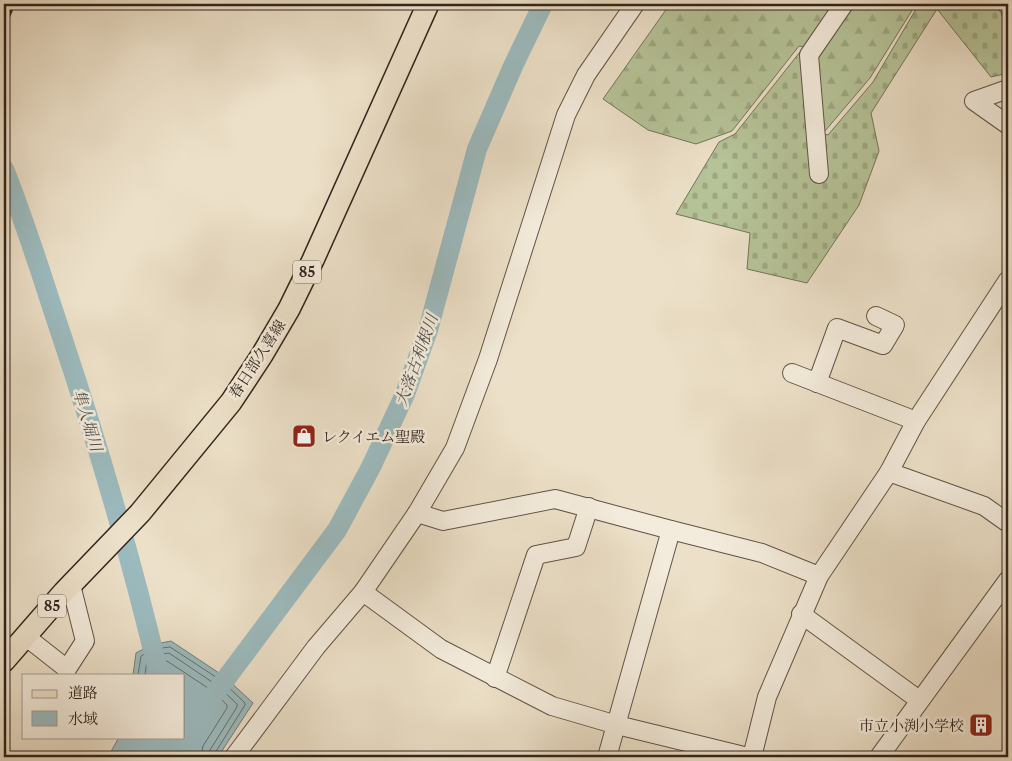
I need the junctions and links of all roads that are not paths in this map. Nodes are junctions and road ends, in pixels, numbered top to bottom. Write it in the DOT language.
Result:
graph roads {
  1 [pos="428,4"];
  2 [pos="635,4"];
  3 [pos="844,4"];
  4 [pos="1008,89"];
  5 [pos="1008,125"];
  6 [pos="818,174"];
  7 [pos="1008,280"];
  8 [pos="876,316"];
  9 [pos="792,373"];
  10 [pos="817,383"];
  11 [pos="916,421"];
  12 [pos="889,472"];
  13 [pos="589,507"];
  14 [pos="417,513"];
  15 [pos="1008,523"];
  16 [pos="671,530"];
  17 [pos="819,576"];
  18 [pos="1008,580"];
  19 [pos="71,585"];
  20 [pos="363,592"];
  21 [pos="801,614"];
  22 [pos="25,636"];
  23 [pos="4,661"];
  24 [pos="495,678"];
  25 [pos="919,700"];
  26 [pos="616,725"];
  27 [pos="234,757"];
  28 [pos="607,757"];
  29 [pos="748,757"];
  30 [pos="752,757"];
  31 [pos="879,757"];
  1 -- 19 [label="main road, 春日部久喜線 / 85"];
  2 -- 14 [label="street"];
  3 -- 6 [label="street"];
  4 -- 5 [label="street"];
  7 -- 11 [label="street"];
  8 -- 10 [label="street"];
  9 -- 10 [label="street"];
  10 -- 11 [label="street"];
  11 -- 12 [label="street"];
  12 -- 15 [label="street"];
  12 -- 17 [label="street"];
  13 -- 14 [label="street"];
  13 -- 16 [label="street"];
  13 -- 24 [label="street"];
  14 -- 20 [label="street"];
  16 -- 17 [label="street"];
  16 -- 26 [label="street"];
  17 -- 21 [label="street"];
  18 -- 25 [label="street"];
  19 -- 22 [label="main road, 春日部久喜線 / 85"];
  19 -- 22 [label="street"];
  20 -- 24 [label="street"];
  20 -- 27 [label="street"];
  21 -- 25 [label="street"];
  21 -- 30 [label="street"];
  22 -- 23 [label="main road, 春日部久喜線 / 85"];
  24 -- 26 [label="street"];
  25 -- 31 [label="street"];
  26 -- 28 [label="street"];
  26 -- 29 [label="street"];
}
